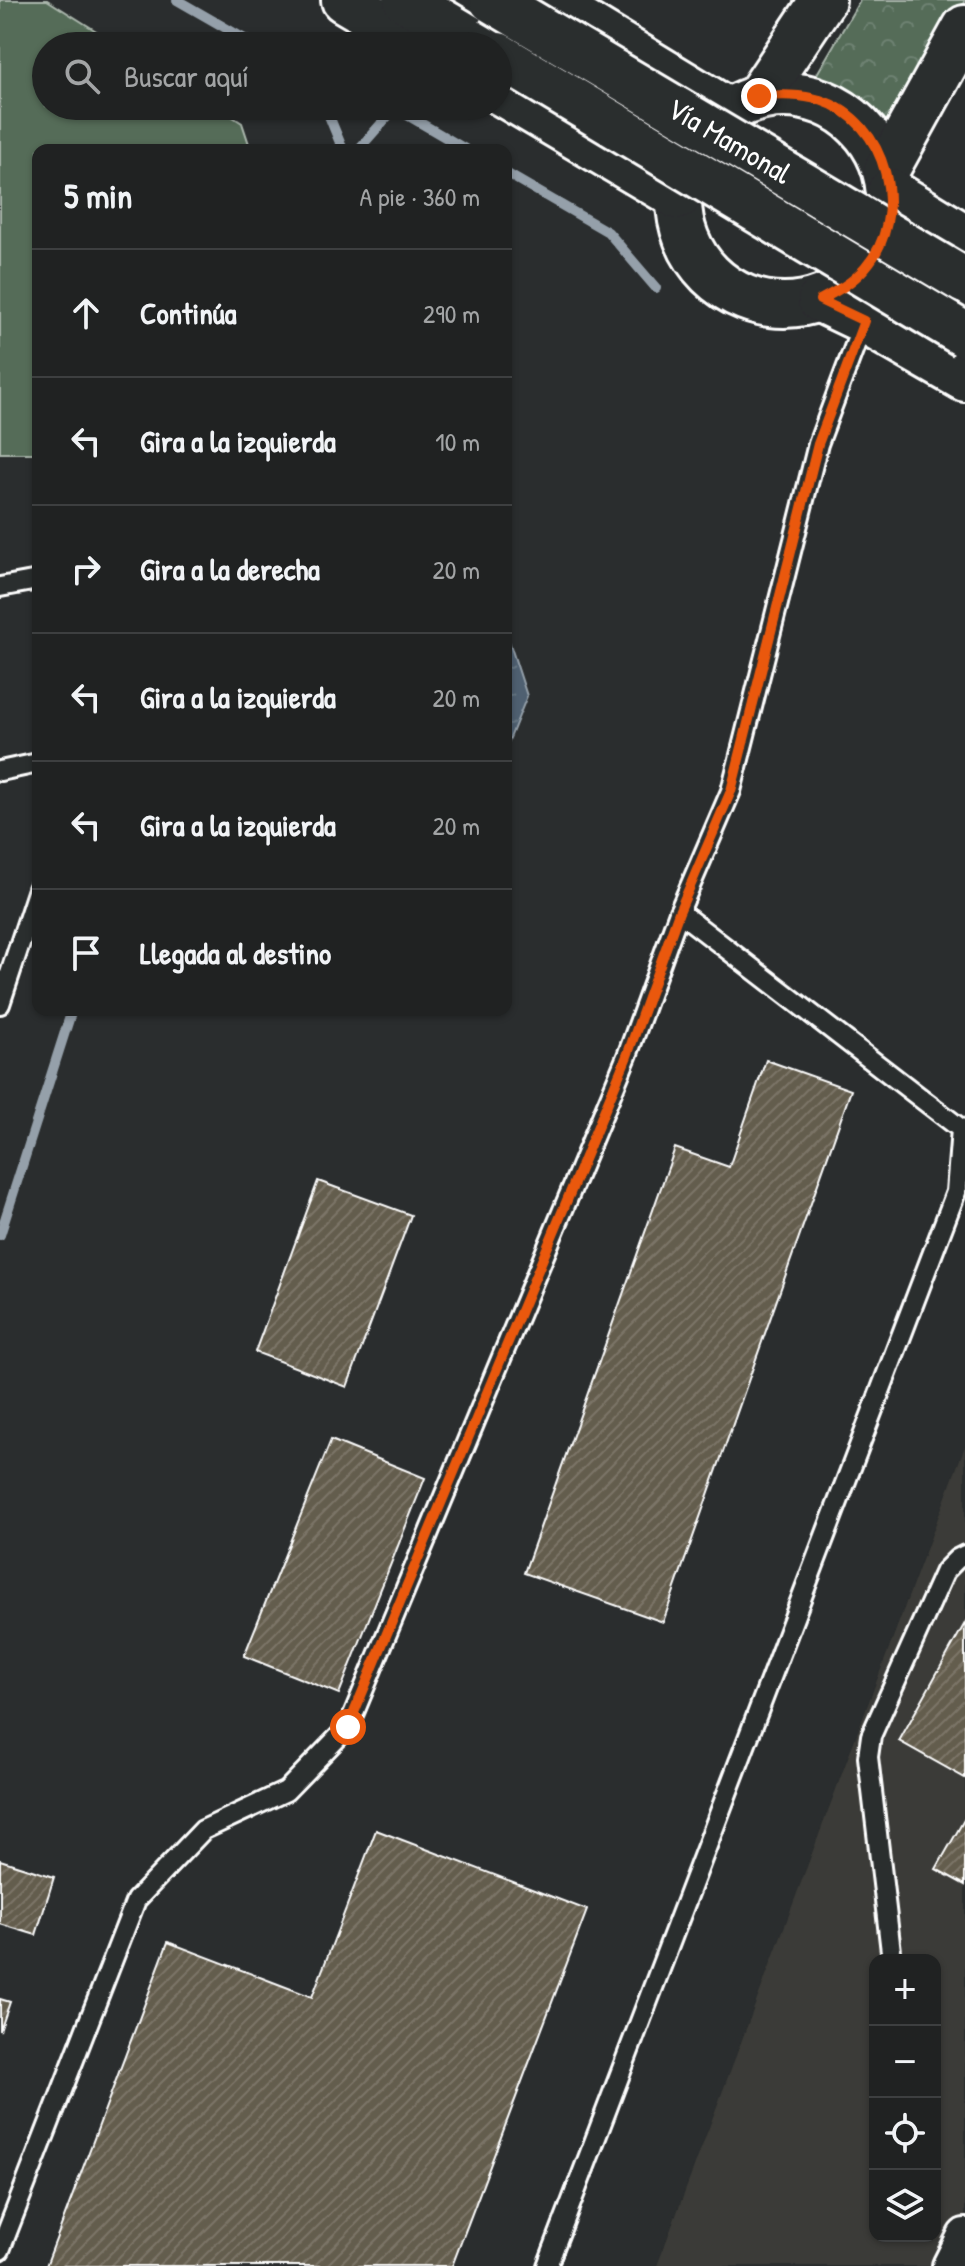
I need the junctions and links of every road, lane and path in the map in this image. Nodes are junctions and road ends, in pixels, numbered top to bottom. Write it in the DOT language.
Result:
graph roads {
  1 [pos="344,0"];
  2 [pos="406,0"];
  3 [pos="492,0"];
  4 [pos="546,0"];
  5 [pos="823,0"];
  6 [pos="965,28"];
  7 [pos="398,32"];
  8 [pos="460,32"];
  9 [pos="512,63"];
  10 [pos="512,99"];
  11 [pos="743,103"];
  12 [pos="888,181"];
  13 [pos="678,197"];
  14 [pos="965,237"];
  15 [pos="965,281"];
  16 [pos="820,300"];
  17 [pos="864,321"];
  18 [pos="965,335"];
  19 [pos="965,379"];
  20 [pos="32,581"];
  21 [pos="0,587"];
  22 [pos="32,764"];
  23 [pos="0,771"];
  24 [pos="32,907"];
  25 [pos="679,912"];
  26 [pos="0,1004"];
  27 [pos="965,1555"];
  28 [pos="891,1954"];
  29 [pos="965,2236"];
  30 [pos="0,2250"];
  31 [pos="547,2266"];
  32 [pos="950,2266"];
  1 -- 7 [label="main road"];
  2 -- 8 [label="main road"];
  3 -- 15 [label="main road, Vía Mamonal, bridge"];
  4 -- 11 [label="main road"];
  5 -- 11 [label="main road"];
  6 -- 12 [label="main road"];
  9 -- 18 [label="main road, Vía Mamonal, bridge"];
  10 -- 13 [label="main road"];
  11 -- 12 [label="main road"];
  11 -- 13 [label="main road"];
  12 -- 14 [label="main road"];
  12 -- 16 [label="main road"];
  13 -- 16 [label="main road"];
  16 -- 17 [label="main road"];
  17 -- 19 [label="main road"];
  17 -- 25 [label="lane"];
  20 -- 21 [label="lane"];
  22 -- 23 [label="lane"];
  24 -- 26 [label="lane"];
  25 -- 30 [label="lane"];
  25 -- 31 [label="lane"];
  27 -- 28 [label="lane"];
  29 -- 32 [label="street"];
}
